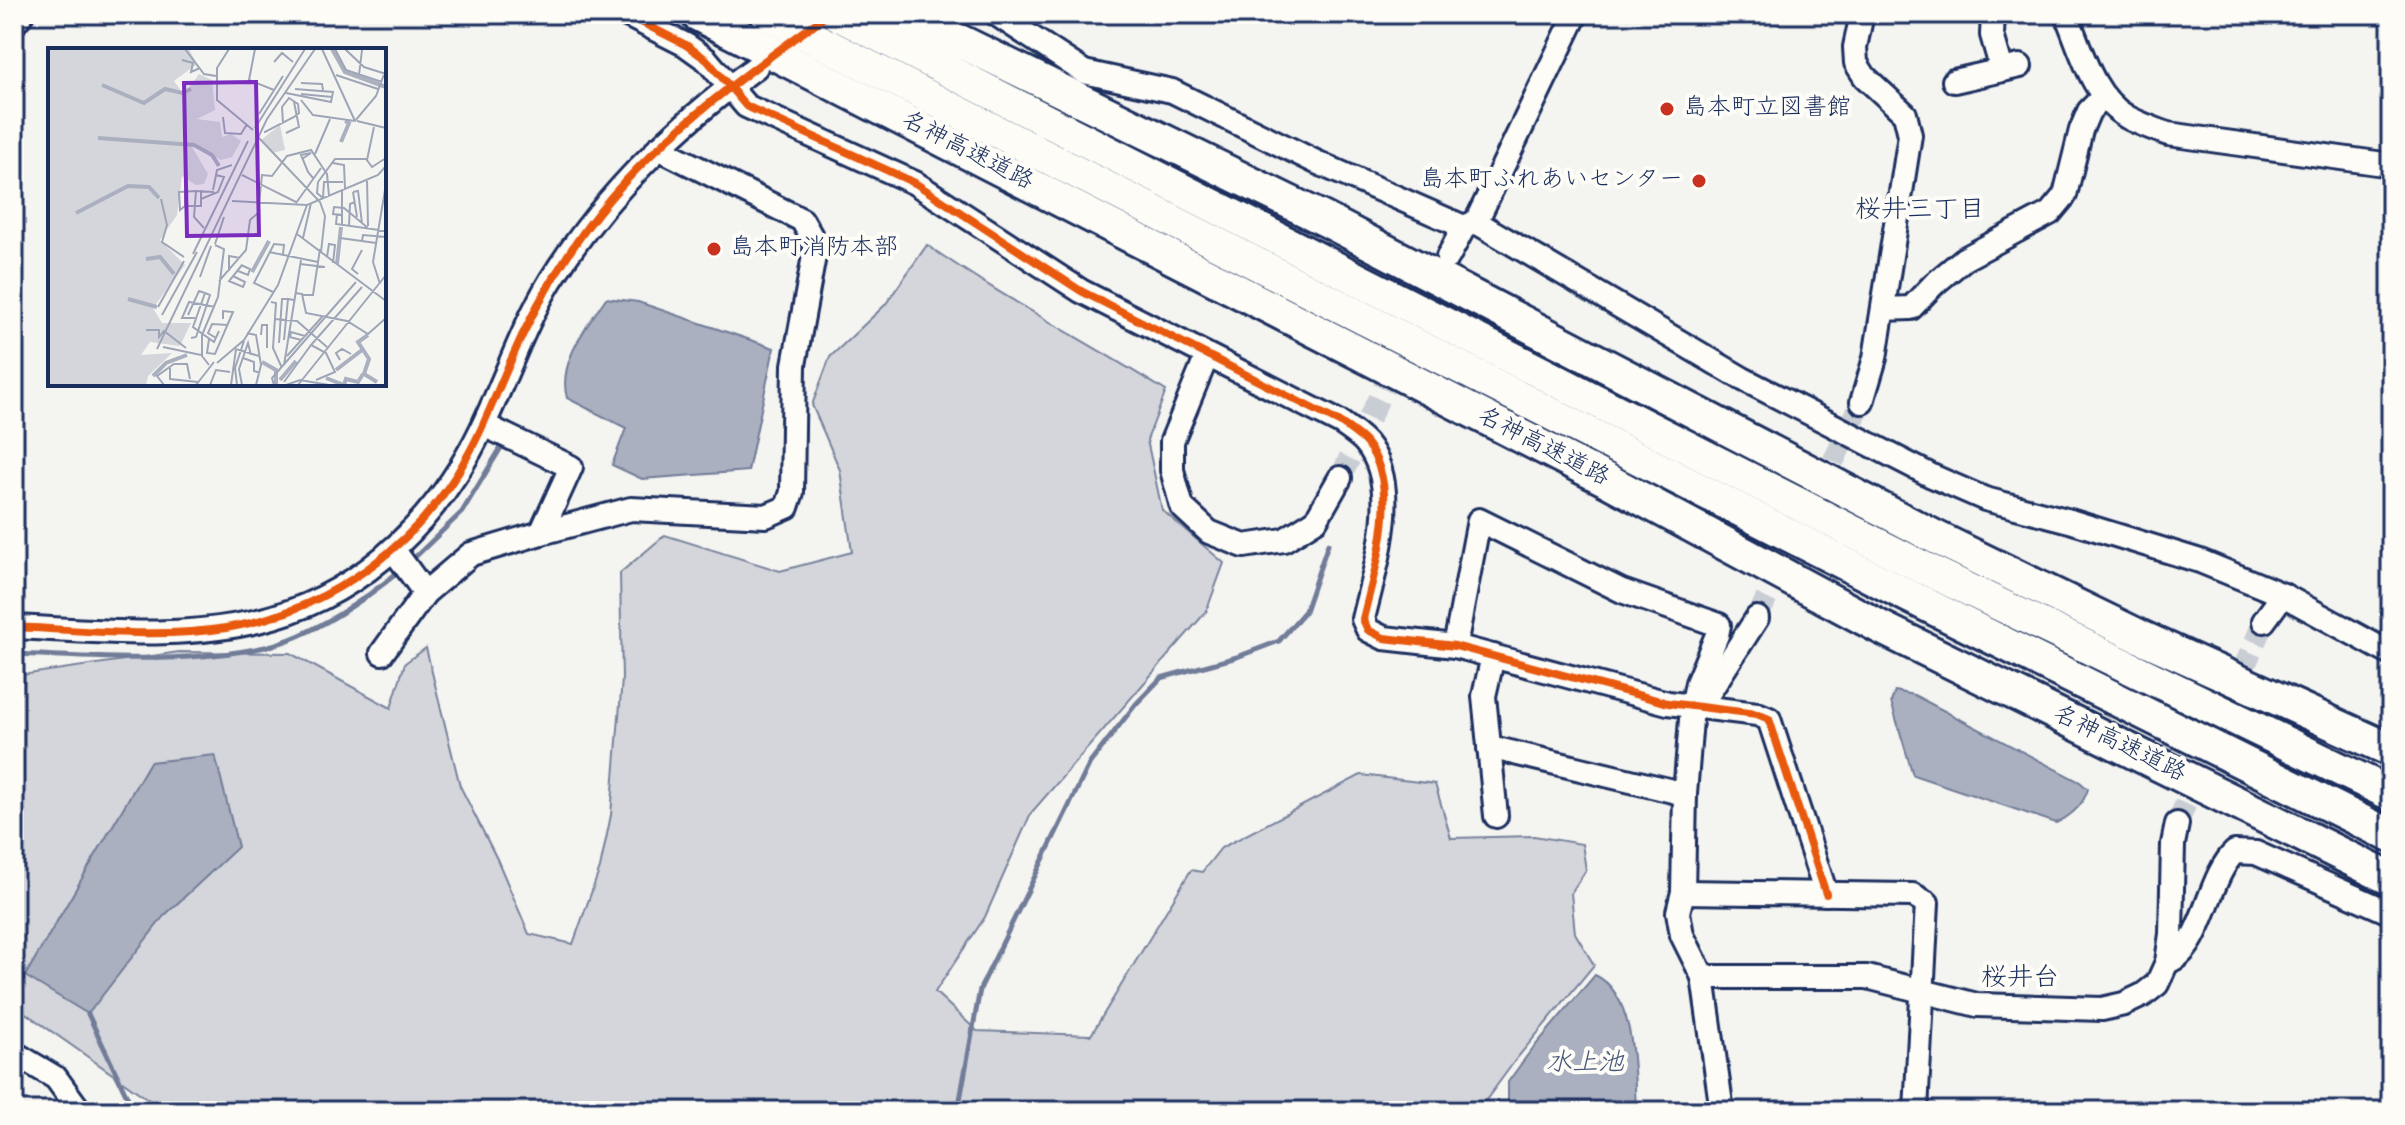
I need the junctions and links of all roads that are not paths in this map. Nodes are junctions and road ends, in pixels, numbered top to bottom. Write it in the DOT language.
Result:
graph roads {
  1 [pos="22,14"];
  2 [pos="625,14"];
  3 [pos="697,14"];
  4 [pos="766,14"];
  5 [pos="837,14"];
  6 [pos="904,14"];
  7 [pos="996,14"];
  8 [pos="1576,14"];
  9 [pos="1862,14"];
  10 [pos="1993,14"];
  11 [pos="2066,14"];
  12 [pos="14,24"];
  13 [pos="756,67"];
  14 [pos="1954,81"];
  15 [pos="728,88"];
  16 [pos="2103,97"];
  17 [pos="658,148"];
  18 [pos="2391,165"];
  19 [pos="1470,224"];
  20 [pos="1448,257"];
  21 [pos="1884,309"];
  22 [pos="1207,356"];
  23 [pos="1862,402"];
  24 [pos="484,425"];
  25 [pos="1340,478"];
  26 [pos="541,533"];
  27 [pos="401,561"];
  28 [pos="425,593"];
  29 [pos="2283,595"];
  30 [pos="1757,618"];
  31 [pos="2264,621"];
  32 [pos="14,627"];
  33 [pos="1455,646"];
  34 [pos="382,653"];
  35 [pos="2391,654"];
  36 [pos="1493,656"];
  37 [pos="1692,707"];
  38 [pos="1489,747"];
  39 [pos="2391,750"];
  40 [pos="1685,794"];
  41 [pos="2391,794"];
  42 [pos="1496,816"];
  43 [pos="2177,824"];
  44 [pos="2391,836"];
  45 [pos="2391,879"];
  46 [pos="1683,892"];
  47 [pos="1826,894"];
  48 [pos="2391,913"];
  49 [pos="2167,962"];
  50 [pos="1703,977"];
  51 [pos="1923,990"];
  52 [pos="14,1053"];
  53 [pos="80,1111"];
  54 [pos="1722,1111"];
  55 [pos="1916,1111"];
  1 -- 12 [label="street"];
  2 -- 15 [label="street"];
  3 -- 45 [label="highway, 名神高速道路"];
  4 -- 44 [label="highway, 名神高速道路"];
  5 -- 41 [label="highway"];
  6 -- 39 [label="highway"];
  7 -- 19 [label="street"];
  8 -- 19 [label="street"];
  9 -- 21 [label="street"];
  10 -- 14 [label="street"];
  11 -- 16 [label="street"];
  13 -- 15 [label="street"];
  15 -- 17 [label="street"];
  15 -- 22 [label="street"];
  16 -- 18 [label="street"];
  16 -- 21 [label="street"];
  17 -- 24 [label="street"];
  17 -- 26 [label="street"];
  19 -- 20 [label="street"];
  19 -- 29 [label="street"];
  21 -- 23 [label="street"];
  22 -- 25 [label="street"];
  22 -- 33 [label="street"];
  24 -- 26 [label="street"];
  24 -- 27 [label="street"];
  26 -- 28 [label="street"];
  27 -- 28 [label="street"];
  27 -- 32 [label="street"];
  28 -- 34 [label="street"];
  29 -- 31 [label="street"];
  29 -- 35 [label="street"];
  30 -- 37 [label="street"];
  33 -- 36 [label="street"];
  33 -- 37 [label="street"];
  36 -- 37 [label="street"];
  36 -- 38 [label="street"];
  37 -- 40 [label="street"];
  37 -- 47 [label="street"];
  38 -- 40 [label="street"];
  38 -- 42 [label="street"];
  40 -- 46 [label="street"];
  43 -- 49 [label="street"];
  46 -- 47 [label="street"];
  46 -- 50 [label="street"];
  47 -- 51 [label="street"];
  48 -- 49 [label="street"];
  49 -- 51 [label="street"];
  50 -- 51 [label="street"];
  50 -- 54 [label="street"];
  51 -- 55 [label="street"];
  52 -- 53 [label="street"];
}
